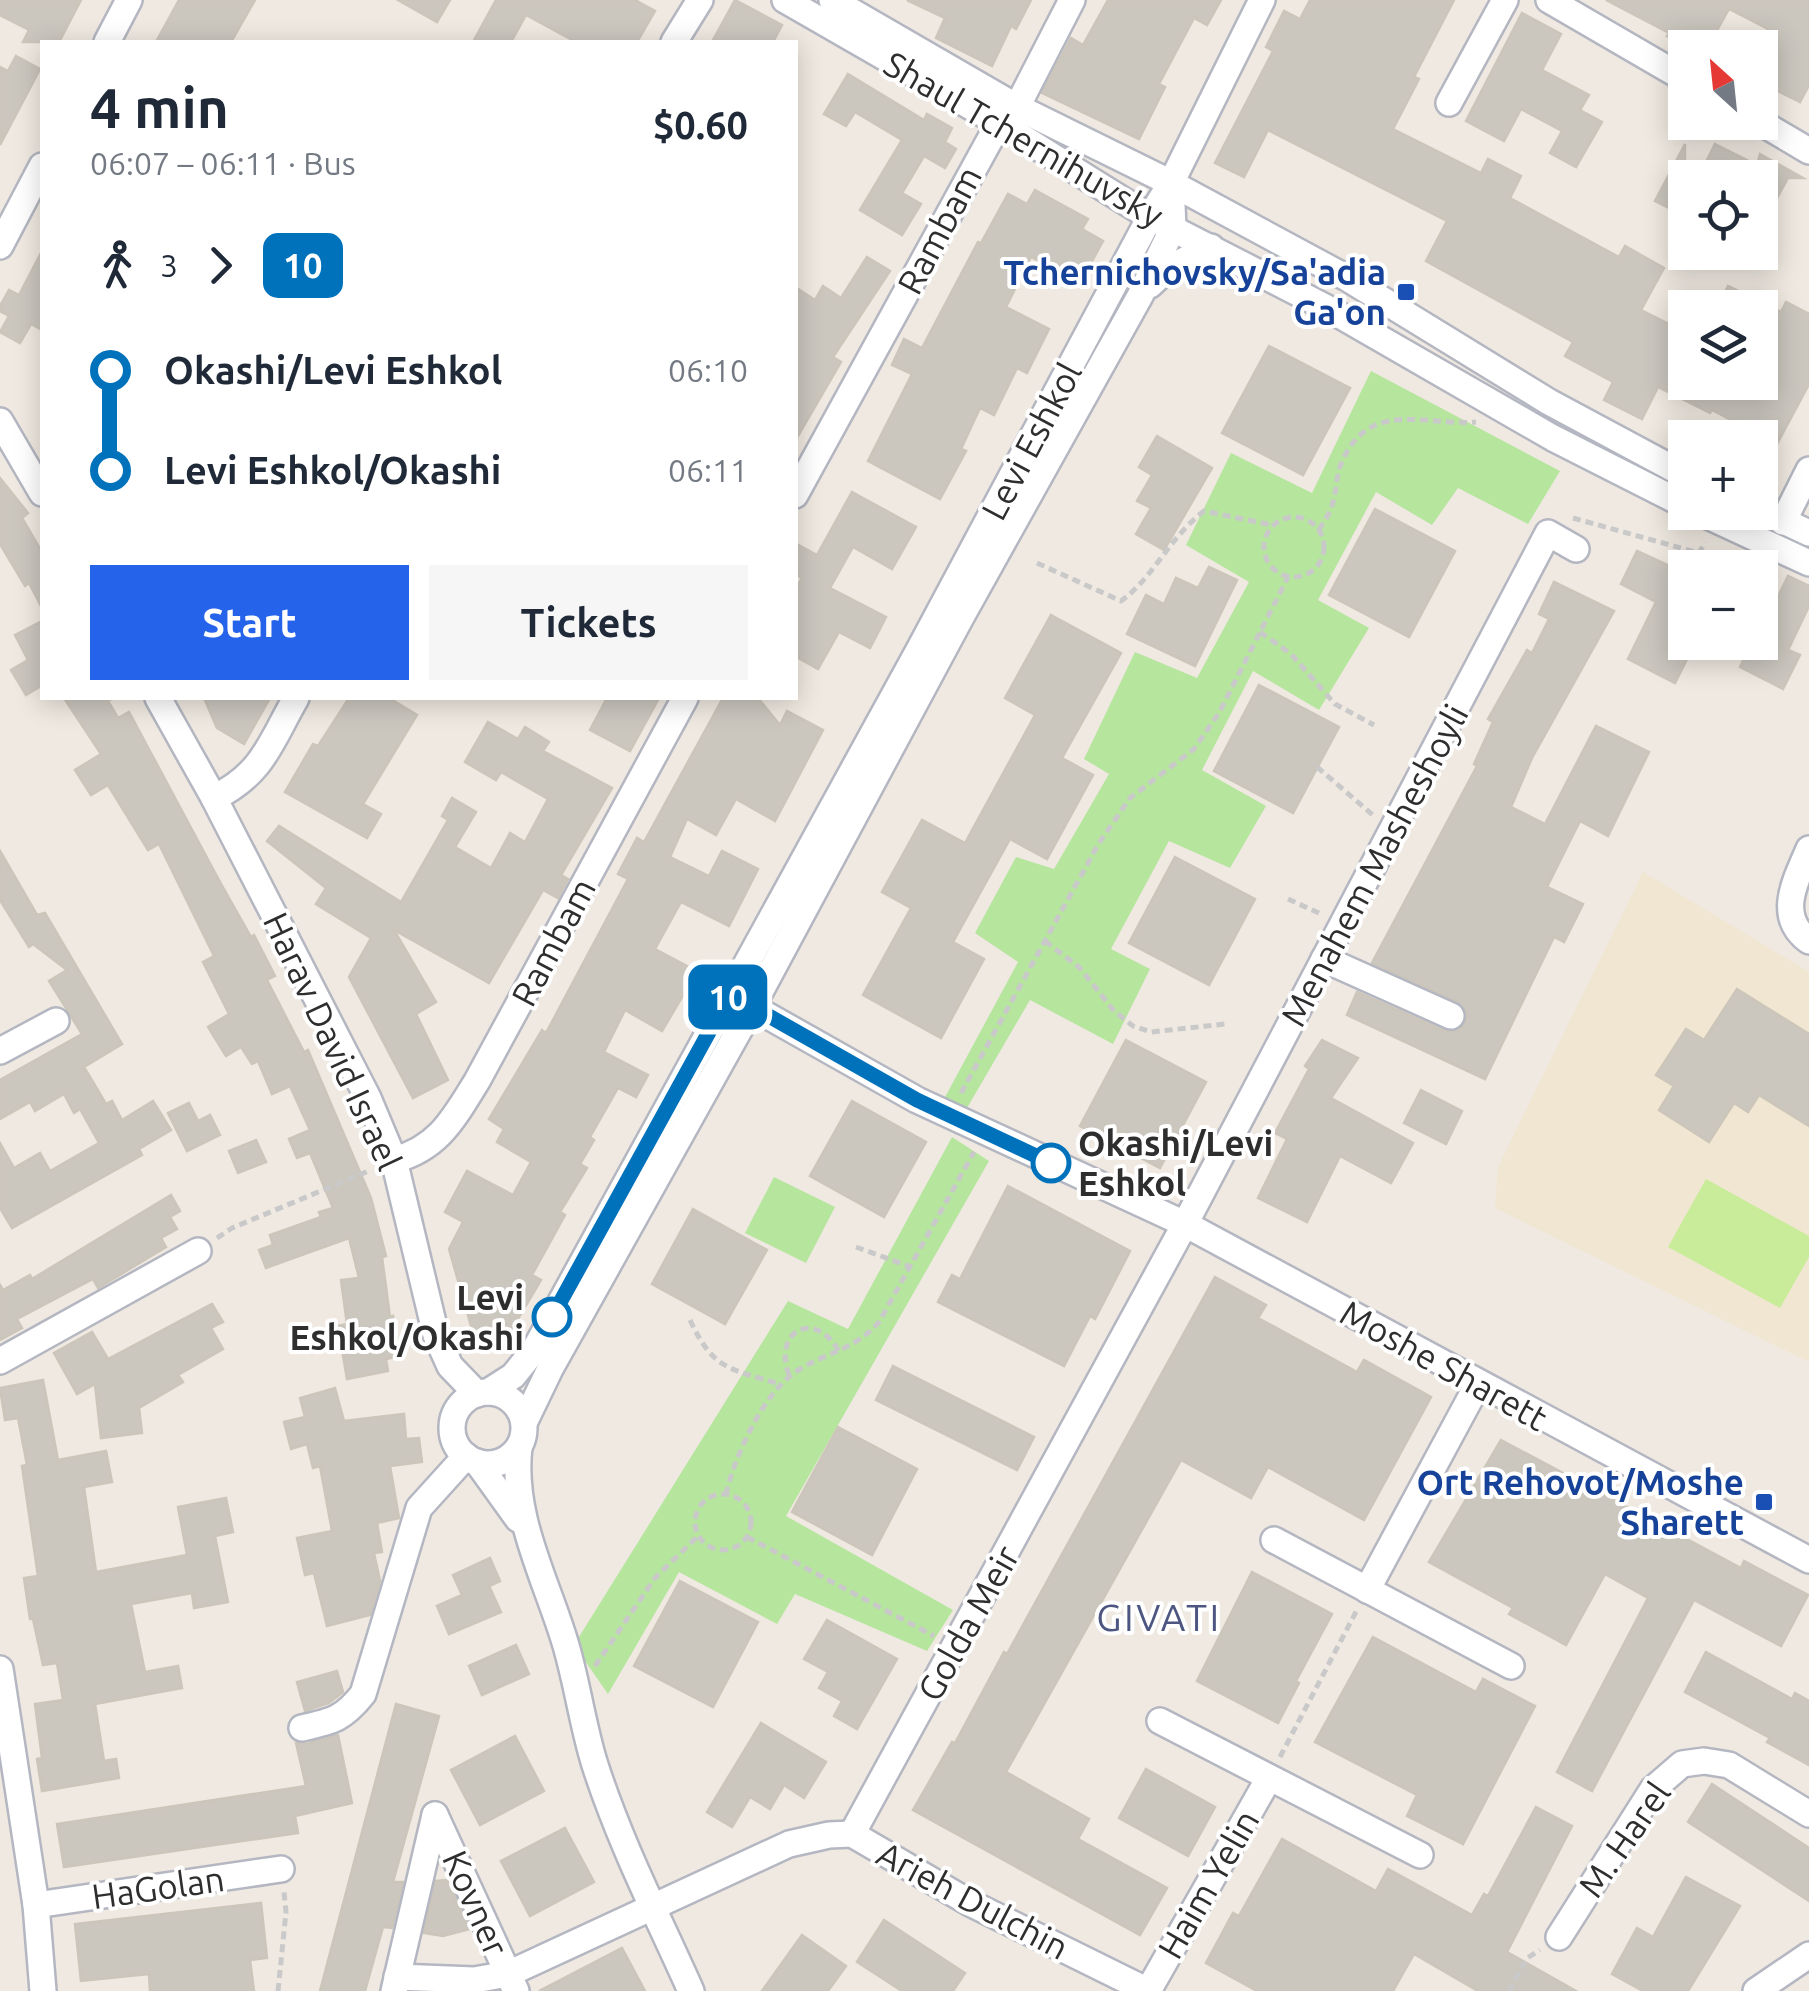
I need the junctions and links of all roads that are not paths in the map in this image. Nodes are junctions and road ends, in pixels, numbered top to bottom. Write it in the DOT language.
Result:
graph roads {
  1 [pos="129,0"];
  2 [pos="700,0"];
  3 [pos="785,0"];
  4 [pos="832,0"];
  5 [pos="1072,0"];
  6 [pos="1262,0"];
  7 [pos="1505,0"];
  8 [pos="1549,0"];
  9 [pos="108,40"];
  10 [pos="675,40"];
  11 [pos="1668,69"];
  12 [pos="1449,103"];
  13 [pos="1008,115"];
  14 [pos="1778,133"];
  15 [pos="1809,151"];
  16 [pos="40,170"];
  17 [pos="1171,183"];
  18 [pos="1161,222"];
  19 [pos="0,246"];
  20 [pos="1212,248"];
  21 [pos="1140,296"];
  22 [pos="0,421"];
  23 [pos="1668,465"];
  24 [pos="1809,470"];
  25 [pos="40,490"];
  26 [pos="798,490"];
  27 [pos="1668,496"];
  28 [pos="1778,508"];
  29 [pos="1778,519"];
  30 [pos="1737,530"];
  31 [pos="1809,533"];
  32 [pos="1576,549"];
  33 [pos="1809,563"];
  34 [pos="159,700"];
  35 [pos="295,700"];
  36 [pos="684,700"];
  37 [pos="214,798"];
  38 [pos="1809,849"];
  39 [pos="1809,941"];
  40 [pos="1324,959"];
  41 [pos="741,1001"];
  42 [pos="1451,1016"];
  43 [pos="56,1021"];
  44 [pos="0,1051"];
  45 [pos="394,1160"];
  46 [pos="1186,1224"];
  47 [pos="198,1251"];
  48 [pos="0,1361"];
  49 [pos="1478,1384"];
  50 [pos="482,1393"];
  51 [pos="521,1435"];
  52 [pos="471,1459"];
  53 [pos="526,1531"];
  54 [pos="1274,1540"];
  55 [pos="1809,1560"];
  56 [pos="1368,1590"];
  57 [pos="1512,1666"];
  58 [pos="0,1669"];
  59 [pos="1160,1721"];
  60 [pos="302,1728"];
  61 [pos="6,1761"];
  62 [pos="1269,1778"];
  63 [pos="1809,1814"];
  64 [pos="852,1834"];
  65 [pos="1420,1855"];
  66 [pos="281,1869"];
  67 [pos="36,1905"];
  68 [pos="653,1905"];
  69 [pos="1559,1937"];
  70 [pos="1809,1955"];
  71 [pos="512,1982"];
  72 [pos="396,1984"];
  73 [pos="43,1991"];
  74 [pos="691,1991"];
  75 [pos="1148,1991"];
  76 [pos="1756,1991"];
  1 -- 9 [label="street"];
  2 -- 10 [label="street"];
  3 -- 13 [label="street, Shaul Tchernihuvsky"];
  4 -- 13 [label="street, Shaul Tchernihuvsky"];
  5 -- 13 [label="street, Rambam"];
  6 -- 17 [label="street, Levi Eshkol"];
  7 -- 12 [label="street"];
  8 -- 11 [label="street"];
  13 -- 17 [label="street, Shaul Tchernihuvsky"];
  13 -- 18 [label="street, Shaul Tchernihuvsky"];
  13 -- 26 [label="street, Rambam"];
  14 -- 15 [label="street"];
  16 -- 19 [label="street"];
  17 -- 18 [label="street, Levi Eshkol"];
  17 -- 23 [label="street, Shaul Tchernihuvsky"];
  18 -- 20 [label="street, Shaul Tchernihuvsky"];
  18 -- 21 [label="street, Levi Eshkol"];
  18 -- 41 [label="street, Levi Eshkol"];
  20 -- 21 [label="street"];
  20 -- 27 [label="street, Shaul Tchernihuvsky"];
  21 -- 41 [label="street, Levi Eshkol"];
  22 -- 25 [label="street"];
  24 -- 28 [label="street"];
  29 -- 31 [label="street"];
  30 -- 33 [label="street"];
  32 -- 40 [label="street, Menahem Masheshoyli"];
  34 -- 37 [label="street, Harav David Israel"];
  35 -- 37 [label="street"];
  36 -- 45 [label="street, Rambam"];
  37 -- 45 [label="street, Harav David Israel"];
  38 -- 39 [label="street"];
  40 -- 42 [label="street"];
  40 -- 46 [label="street, Menahem Masheshoyli"];
  41 -- 46 [label="street, Moshe Sharett"];
  41 -- 50 [label="street, Levi Eshkol"];
  41 -- 51 [label="street, Levi Eshkol"];
  43 -- 44 [label="street"];
  45 -- 50 [label="street, Harav David Israel"];
  46 -- 49 [label="street, Moshe Sharett"];
  46 -- 64 [label="street, Golda Meir"];
  47 -- 48 [label="street"];
  49 -- 55 [label="street, Moshe Sharett"];
  49 -- 56 [label="street"];
  50 -- 51 [label="street"];
  50 -- 52 [label="street"];
  51 -- 52 [label="street"];
  51 -- 53 [label="street"];
  52 -- 53 [label="street"];
  52 -- 60 [label="street"];
  53 -- 68 [label="street"];
  54 -- 56 [label="street"];
  56 -- 57 [label="street"];
  58 -- 61 [label="street"];
  59 -- 62 [label="street, Haim Yelin"];
  61 -- 67 [label="street"];
  62 -- 65 [label="street, Haim Yelin"];
  62 -- 75 [label="street, Haim Yelin"];
  63 -- 69 [label="street, M. Harel"];
  64 -- 68 [label="street"];
  64 -- 75 [label="street, Arieh Dulchin"];
  66 -- 67 [label="street, HaGolan"];
  67 -- 73 [label="street"];
  68 -- 71 [label="street"];
  68 -- 74 [label="street"];
  70 -- 76 [label="street"];
  71 -- 72 [label="street"];
  71 -- 72 [label="street, Kovner"];
}
